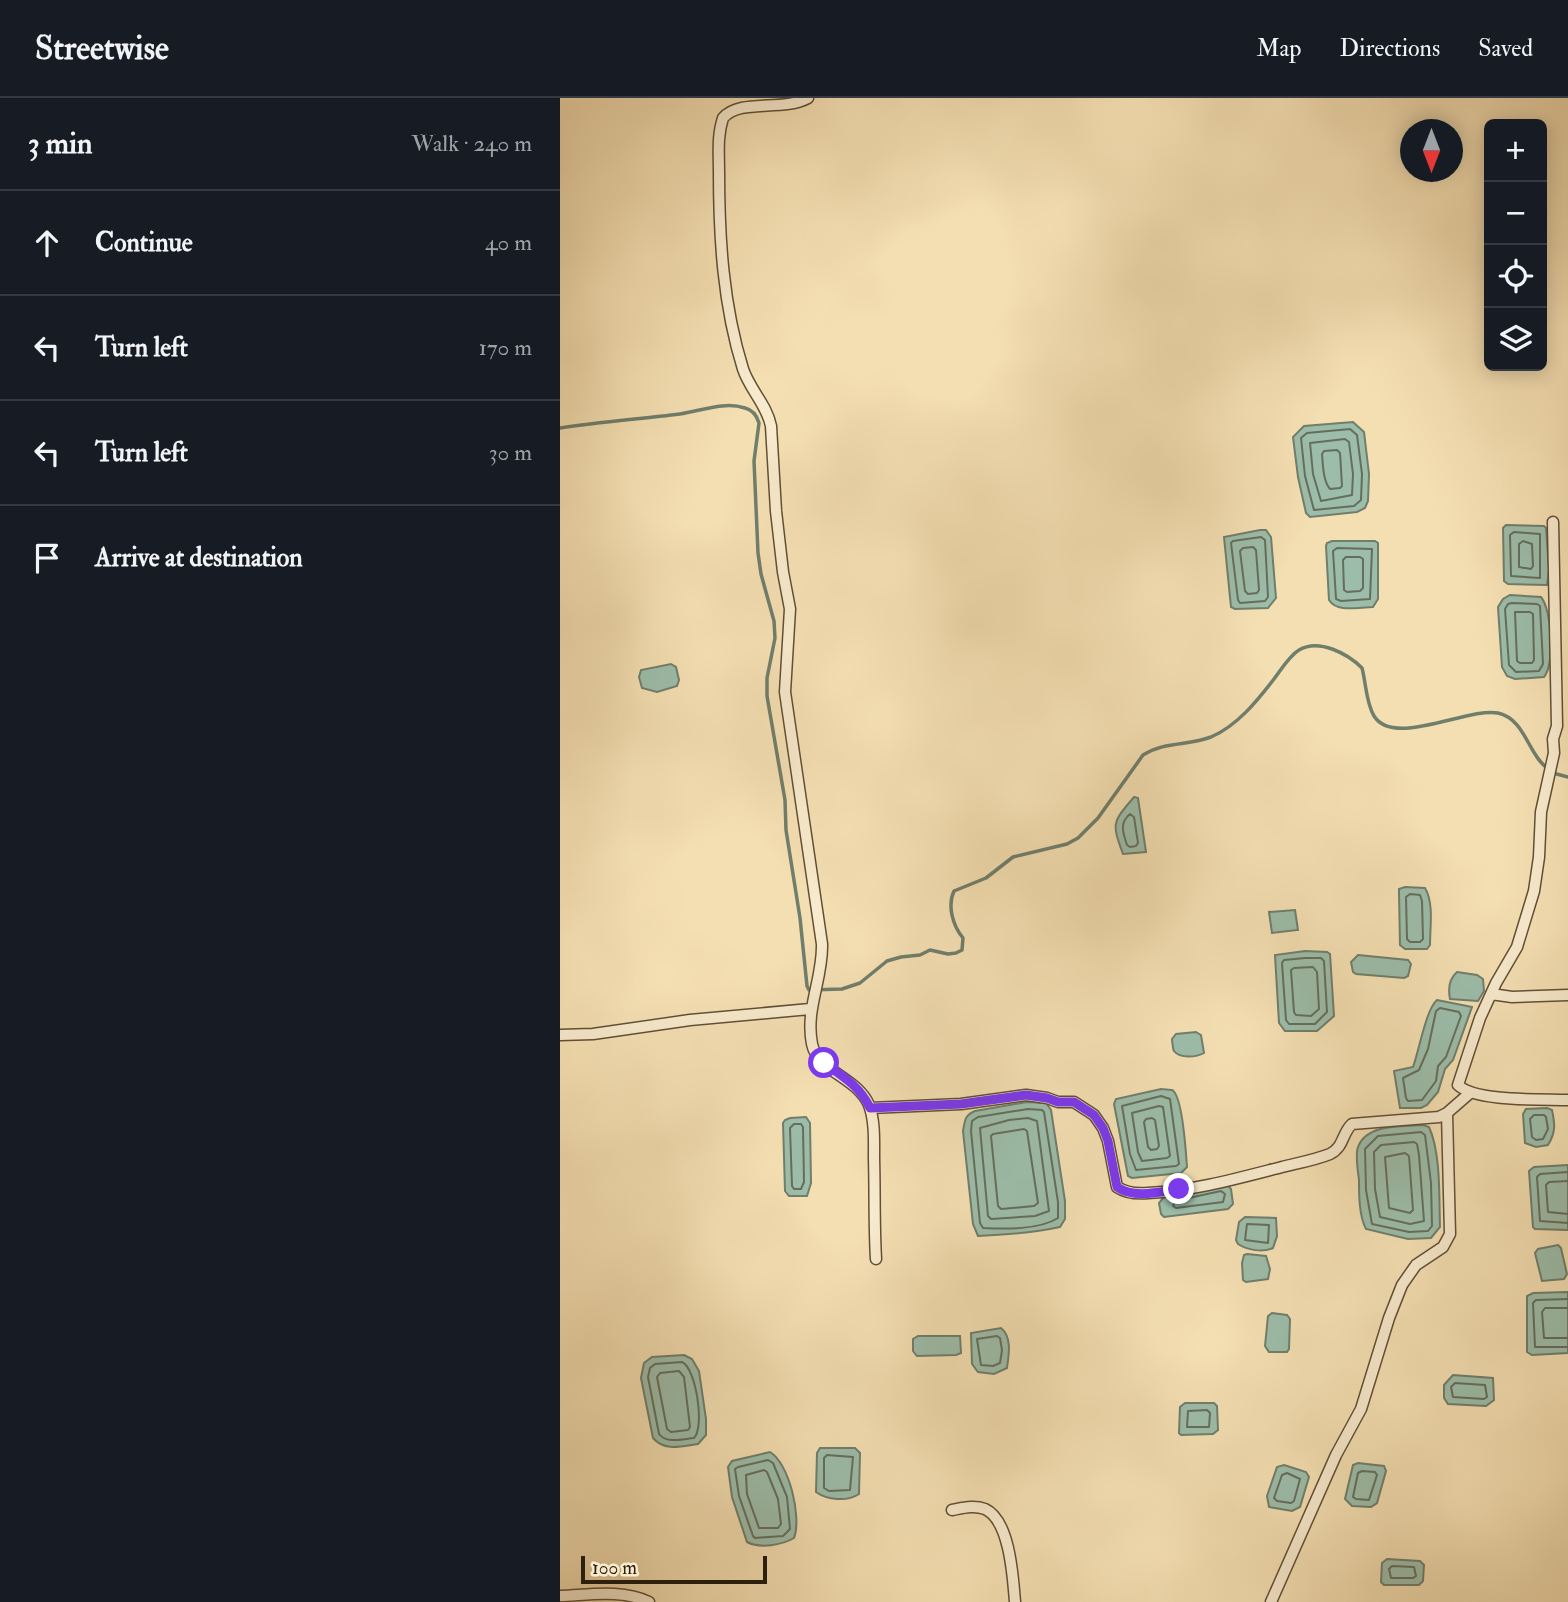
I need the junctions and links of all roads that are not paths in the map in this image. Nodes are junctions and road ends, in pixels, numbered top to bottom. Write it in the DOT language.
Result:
graph roads {
  1 [pos="808,98"];
  2 [pos="1553,522"];
  3 [pos="1562,683"];
  4 [pos="1491,994"];
  5 [pos="1568,995"];
  6 [pos="812,1004"];
  7 [pos="560,1035"];
  8 [pos="1470,1093"];
  9 [pos="1568,1100"];
  10 [pos="870,1108"];
  11 [pos="1447,1113"];
  12 [pos="876,1259"];
  13 [pos="952,1510"];
  14 [pos="560,1596"];
  15 [pos="649,1602"];
  16 [pos="1015,1602"];
  17 [pos="1271,1602"];
  1 -- 6 [label="street"];
  2 -- 3 [label="street"];
  3 -- 4 [label="street"];
  4 -- 5 [label="street"];
  4 -- 8 [label="street"];
  6 -- 7 [label="street"];
  6 -- 10 [label="street"];
  8 -- 9 [label="street"];
  8 -- 11 [label="street"];
  10 -- 11 [label="street"];
  10 -- 12 [label="street"];
  11 -- 17 [label="street"];
  13 -- 16 [label="street"];
  14 -- 15 [label="street"];
}
